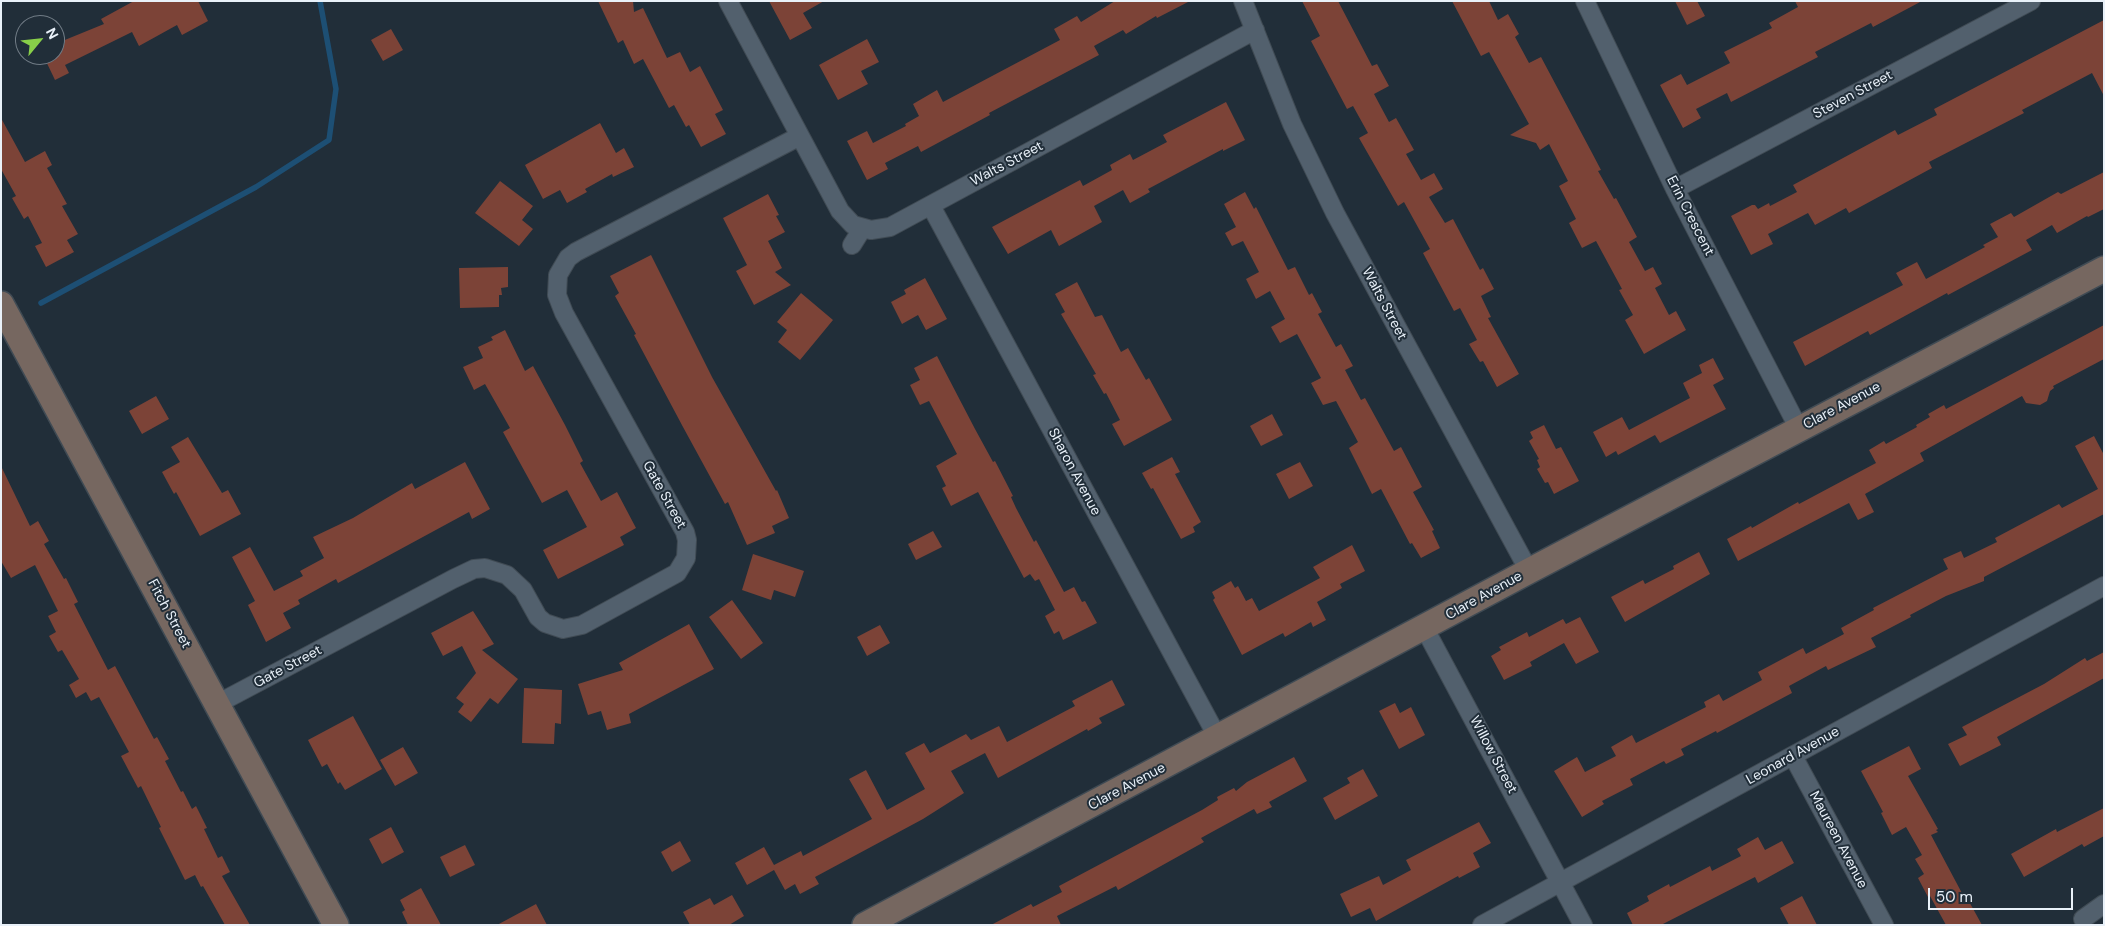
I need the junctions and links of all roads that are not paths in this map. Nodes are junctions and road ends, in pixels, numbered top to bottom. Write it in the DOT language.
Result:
graph roads {
  1 [pos="728,1"];
  2 [pos="1243,1"];
  3 [pos="1586,1"];
  4 [pos="2031,1"];
  5 [pos="1255,30"];
  6 [pos="800,136"];
  7 [pos="1675,189"];
  8 [pos="931,206"];
  9 [pos="862,229"];
  10 [pos="852,245"];
  11 [pos="2104,269"];
  12 [pos="1,304"];
  13 [pos="1799,429"];
  14 [pos="1529,572"];
  15 [pos="2104,586"];
  16 [pos="1425,629"];
  17 [pos="217,704"];
  18 [pos="1218,738"];
  19 [pos="1793,756"];
  20 [pos="1561,882"];
  21 [pos="2104,904"];
  22 [pos="2084,918"];
  23 [pos="336,925"];
  24 [pos="866,925"];
  25 [pos="1482,925"];
  26 [pos="1584,925"];
  27 [pos="1884,925"];
  1 -- 6 [label="street"];
  2 -- 5 [label="street, Walts Street"];
  3 -- 7 [label="street, Erin Crescent"];
  4 -- 7 [label="street, Steven Street"];
  5 -- 8 [label="street, Walts Street"];
  5 -- 14 [label="street, Walts Street"];
  6 -- 9 [label="street"];
  6 -- 17 [label="street, Gate Street"];
  7 -- 13 [label="street, Erin Crescent"];
  8 -- 9 [label="street, Walts Street"];
  8 -- 18 [label="street, Sharon Avenue"];
  9 -- 10 [label="street"];
  11 -- 13 [label="street, Clare Avenue"];
  12 -- 17 [label="street, Fitch Street"];
  13 -- 14 [label="street, Clare Avenue"];
  14 -- 16 [label="street, Clare Avenue"];
  15 -- 19 [label="street, Leonard Avenue"];
  16 -- 18 [label="street, Clare Avenue"];
  16 -- 20 [label="street, Willow Street"];
  17 -- 23 [label="street, Fitch Street"];
  18 -- 24 [label="street, Clare Avenue"];
  19 -- 20 [label="street, Leonard Avenue"];
  19 -- 27 [label="street, Maureen Avenue"];
  20 -- 25 [label="street, Leonard Avenue"];
  20 -- 26 [label="street, Willow Street"];
  21 -- 22 [label="street"];
}
